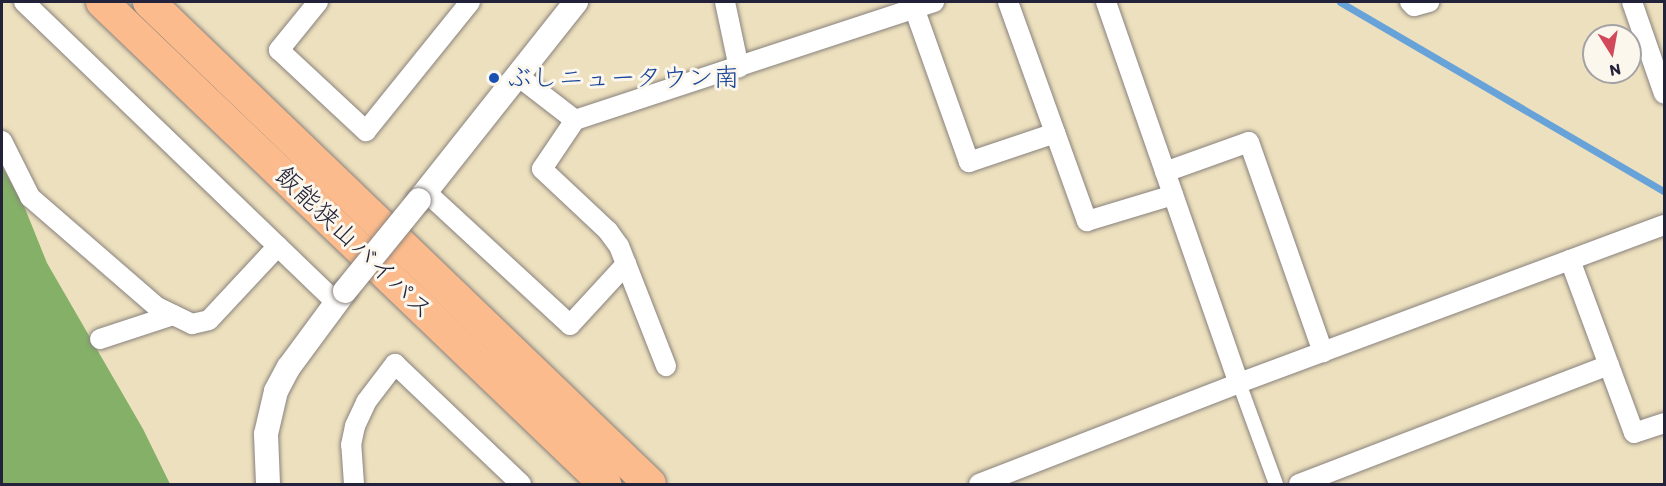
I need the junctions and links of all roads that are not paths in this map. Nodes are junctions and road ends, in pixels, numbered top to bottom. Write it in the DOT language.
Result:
graph roads {
  1 [pos="24,2"];
  2 [pos="102,2"];
  3 [pos="149,2"];
  4 [pos="318,2"];
  5 [pos="470,2"];
  6 [pos="576,2"];
  7 [pos="725,2"];
  8 [pos="934,2"];
  9 [pos="1008,2"];
  10 [pos="1106,2"];
  11 [pos="1410,2"];
  12 [pos="1429,2"];
  13 [pos="1632,2"];
  14 [pos="913,5"];
  15 [pos="740,68"];
  16 [pos="518,76"];
  17 [pos="1665,94"];
  18 [pos="575,120"];
  19 [pos="1055,133"];
  20 [pos="2,141"];
  21 [pos="1166,172"];
  22 [pos="1173,195"];
  23 [pos="423,196"];
  24 [pos="1665,225"];
  25 [pos="278,246"];
  26 [pos="1570,260"];
  27 [pos="626,264"];
  28 [pos="341,297"];
  29 [pos="173,315"];
  30 [pos="100,339"];
  31 [pos="1323,352"];
  32 [pos="1609,365"];
  33 [pos="666,366"];
  34 [pos="1239,383"];
  35 [pos="1665,423"];
  36 [pos="268,484"];
  37 [pos="354,484"];
  38 [pos="521,484"];
  39 [pos="605,484"];
  40 [pos="650,484"];
  41 [pos="979,484"];
  42 [pos="1276,484"];
  43 [pos="1299,484"];
  1 -- 25 [label="street"];
  2 -- 39 [label="highway, 飯能狭山バイパス"];
  3 -- 40 [label="highway, 飯能狭山バイパス"];
  4 -- 5 [label="street"];
  6 -- 16 [label="street"];
  7 -- 15 [label="street"];
  8 -- 14 [label="street"];
  9 -- 19 [label="street"];
  10 -- 21 [label="street"];
  11 -- 12 [label="street"];
  13 -- 17 [label="street"];
  14 -- 15 [label="street"];
  14 -- 19 [label="street"];
  15 -- 18 [label="street"];
  16 -- 18 [label="street"];
  16 -- 23 [label="street"];
  18 -- 27 [label="street"];
  19 -- 22 [label="street"];
  20 -- 29 [label="street"];
  21 -- 22 [label="street"];
  21 -- 31 [label="street"];
  22 -- 34 [label="street"];
  23 -- 27 [label="street"];
  23 -- 28 [label="street, bridge"];
  24 -- 26 [label="street"];
  25 -- 28 [label="street"];
  25 -- 29 [label="street"];
  26 -- 31 [label="street"];
  26 -- 32 [label="street"];
  27 -- 33 [label="street"];
  28 -- 36 [label="street"];
  29 -- 30 [label="street"];
  31 -- 34 [label="street"];
  32 -- 35 [label="street"];
  32 -- 43 [label="street"];
  34 -- 41 [label="street"];
  34 -- 42 [label="street"];
  37 -- 38 [label="street"];
}
